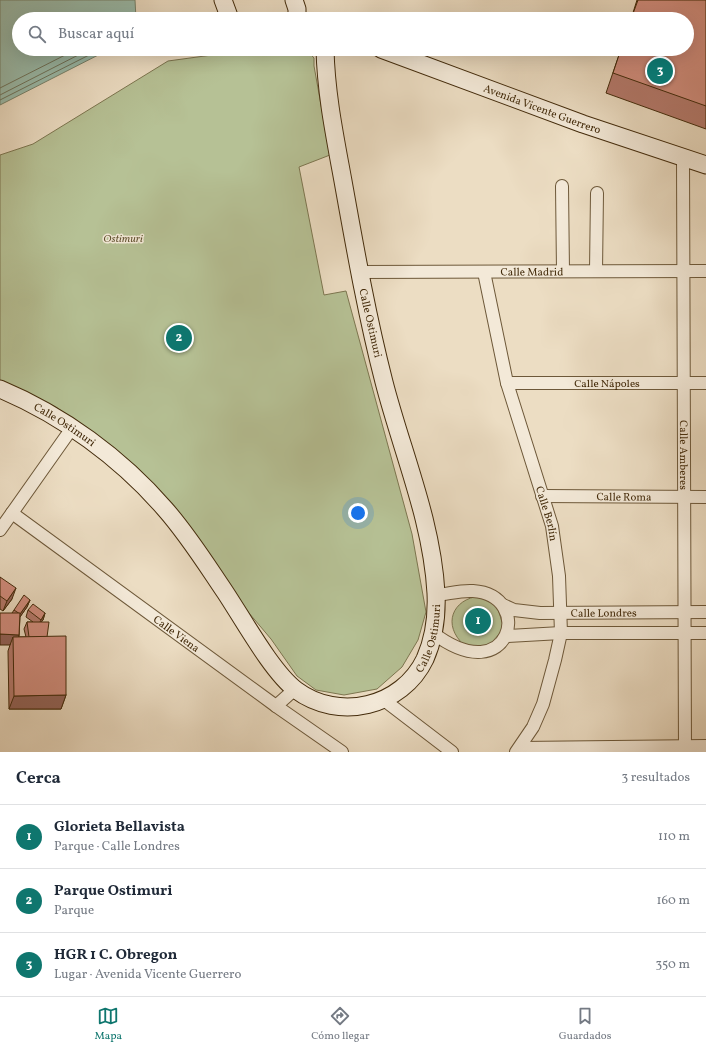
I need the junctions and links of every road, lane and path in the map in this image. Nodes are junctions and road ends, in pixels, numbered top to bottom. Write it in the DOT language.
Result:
graph roads {
  1 [pos="224,0"];
  2 [pos="294,0"];
  3 [pos="228,12"];
  4 [pos="297,12"];
  5 [pos="326,56"];
  6 [pos="399,56"];
  7 [pos="683,158"];
  8 [pos="706,165"];
  9 [pos="562,186"];
  10 [pos="597,193"];
  11 [pos="683,270"];
  12 [pos="563,271"];
  13 [pos="596,271"];
  14 [pos="706,271"];
  15 [pos="359,272"];
  16 [pos="484,272"];
  17 [pos="507,383"];
  18 [pos="684,383"];
  19 [pos="706,383"];
  20 [pos="0,389"];
  21 [pos="72,428"];
  22 [pos="542,496"];
  23 [pos="683,497"];
  24 [pos="706,497"];
  25 [pos="12,513"];
  26 [pos="0,530"];
  27 [pos="436,595"];
  28 [pos="503,605"];
  29 [pos="685,612"];
  30 [pos="706,612"];
  31 [pos="562,613"];
  32 [pos="433,633"];
  33 [pos="561,633"];
  34 [pos="685,633"];
  35 [pos="706,633"];
  36 [pos="506,636"];
  37 [pos="295,689"];
  38 [pos="384,700"];
  39 [pos="276,706"];
  40 [pos="706,746"];
  41 [pos="685,749"];
  42 [pos="518,750"];
  43 [pos="342,752"];
  44 [pos="452,752"];
  1 -- 3 [label="street"];
  2 -- 4 [label="street"];
  5 -- 15 [label="street, Calle Ostimuri"];
  6 -- 7 [label="street, Avenida Vicente Guerrero"];
  7 -- 8 [label="street, Avenida Vicente Guerrero"];
  7 -- 11 [label="street, Calle Amberes"];
  9 -- 12 [label="street"];
  10 -- 13 [label="street"];
  11 -- 13 [label="street, Calle Madrid"];
  11 -- 14 [label="street, Calle Madrid"];
  11 -- 18 [label="street, Calle Amberes"];
  12 -- 13 [label="street, Calle Madrid"];
  12 -- 16 [label="street, Calle Madrid"];
  15 -- 16 [label="street, Calle Madrid"];
  15 -- 27 [label="street, Calle Ostimuri"];
  16 -- 17 [label="street, Calle Berlín"];
  17 -- 18 [label="street, Calle Nápoles"];
  17 -- 22 [label="street, Calle Berlín"];
  18 -- 19 [label="street, Calle Nápoles"];
  18 -- 23 [label="street, Calle Amberes"];
  20 -- 21 [label="street, Calle Ostimuri"];
  21 -- 25 [label="street"];
  21 -- 37 [label="street, Calle Ostimuri"];
  22 -- 23 [label="street, Calle Roma"];
  22 -- 31 [label="street, Calle Berlín"];
  23 -- 24 [label="street, Calle Roma"];
  23 -- 29 [label="street, Calle Amberes"];
  25 -- 26 [label="street"];
  25 -- 39 [label="street, Calle Viena"];
  27 -- 28 [label="street, Calle Londres"];
  27 -- 32 [label="street, Calle Ostimuri"];
  28 -- 31 [label="street, Calle Londres"];
  28 -- 36 [label="street"];
  29 -- 30 [label="street, Calle Londres"];
  29 -- 31 [label="street, Calle Londres"];
  29 -- 34 [label="street, Calle Amberes"];
  31 -- 33 [label="street, Calle Berlín"];
  32 -- 36 [label="street"];
  32 -- 38 [label="street, Calle Ostimuri"];
  33 -- 34 [label="street, Calle Londres"];
  33 -- 36 [label="street, Calle Londres"];
  33 -- 42 [label="street, Calle Berlín"];
  34 -- 35 [label="street, Calle Londres"];
  34 -- 41 [label="street, Calle Amberes"];
  37 -- 38 [label="street, Calle Ostimuri"];
  37 -- 39 [label="street"];
  38 -- 44 [label="street"];
  39 -- 43 [label="street, Calle Viena"];
  40 -- 41 [label="street"];
  41 -- 42 [label="street"];
}
